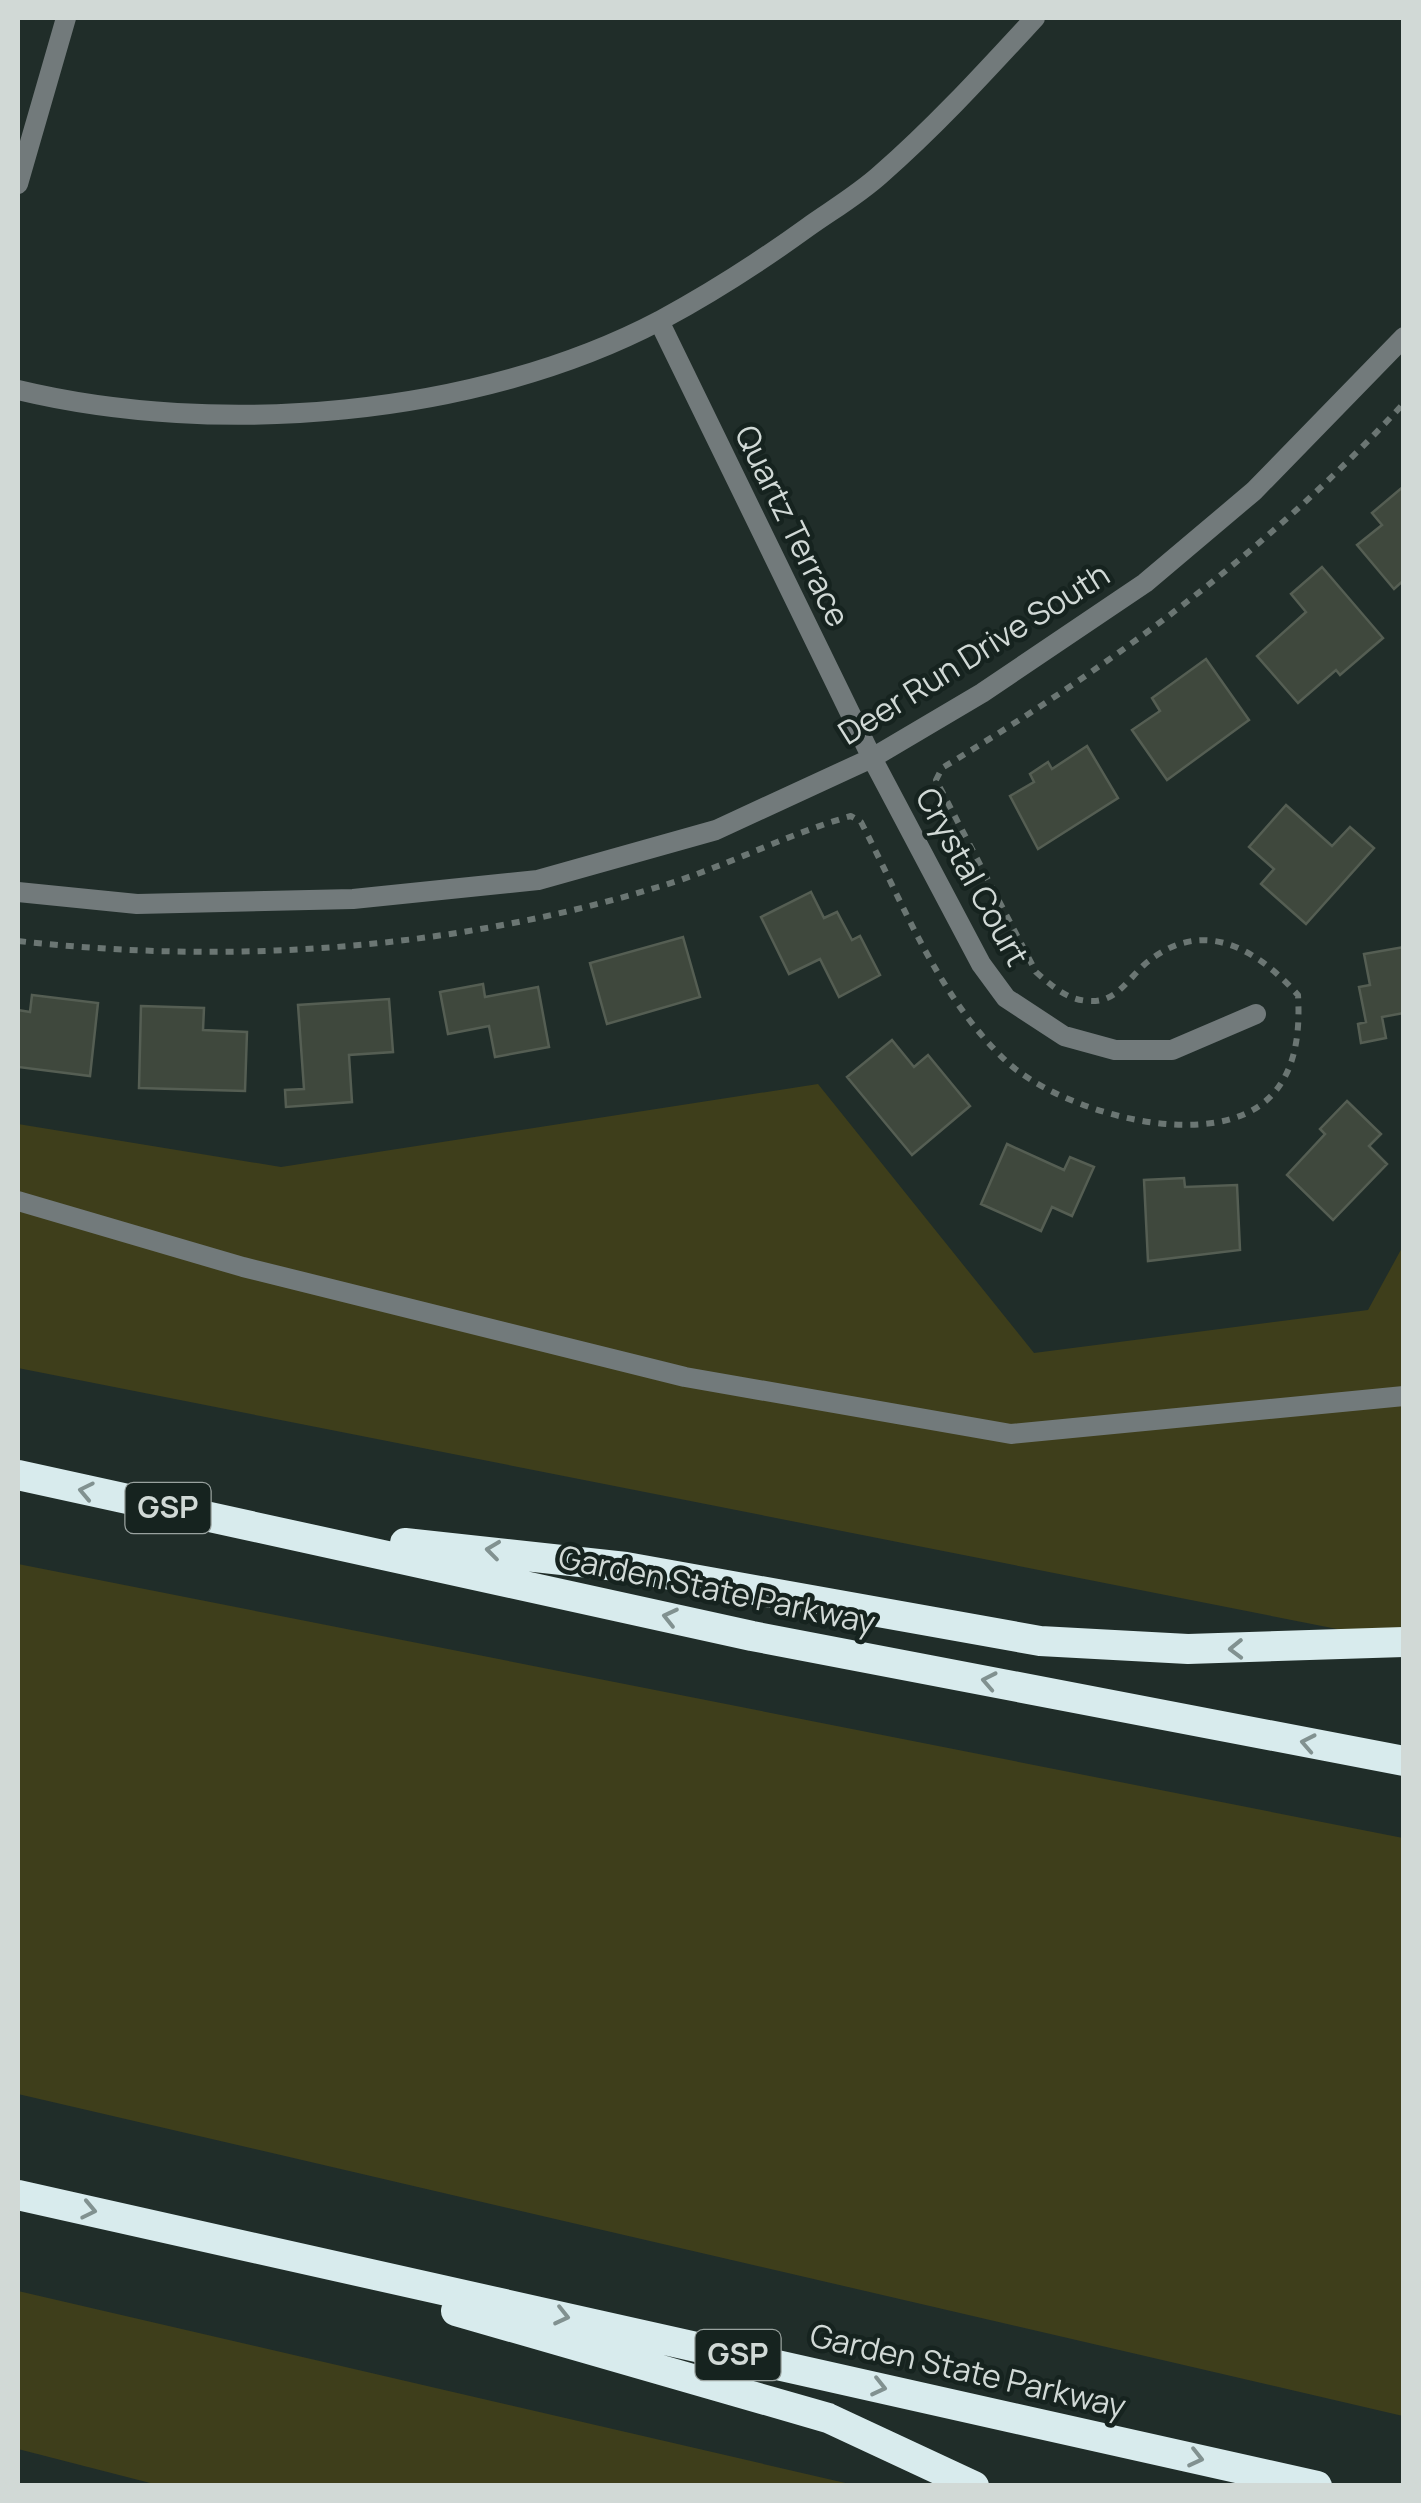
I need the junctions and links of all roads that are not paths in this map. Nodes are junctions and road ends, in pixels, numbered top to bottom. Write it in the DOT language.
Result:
graph roads {
  1 [pos="66,18"];
  2 [pos="1035,18"];
  3 [pos="18,184"];
  4 [pos="659,321"];
  5 [pos="1404,337"];
  6 [pos="18,390"];
  7 [pos="872,758"];
  8 [pos="18,892"];
  9 [pos="1256,1014"];
  10 [pos="18,1201"];
  11 [pos="1404,1396"];
  12 [pos="18,1475"];
  13 [pos="319,1539"];
  14 [pos="1404,1642"];
  15 [pos="1404,1762"];
  16 [pos="18,2195"];
  17 [pos="160,2225"];
  18 [pos="974,2486"];
  19 [pos="1317,2486"];
  1 -- 3 [label="street"];
  2 -- 4 [label="street"];
  4 -- 6 [label="street"];
  4 -- 7 [label="street, Quartz Terrace"];
  5 -- 7 [label="street, Deer Run Drive South"];
  7 -- 8 [label="street, Deer Run Drive South"];
  7 -- 9 [label="street, Crystal Court"];
  10 -- 11 [label="street"];
  13 -- 12 [label="highway, Garden State Parkway / GSP, one-way"];
  14 -- 13 [label="highway, one-way"];
  15 -- 13 [label="highway, Garden State Parkway / GSP, one-way"];
  16 -- 17 [label="highway, Garden State Parkway / GSP, one-way"];
  17 -- 18 [label="highway"];
  17 -- 19 [label="highway, Garden State Parkway / GSP, one-way"];
}
